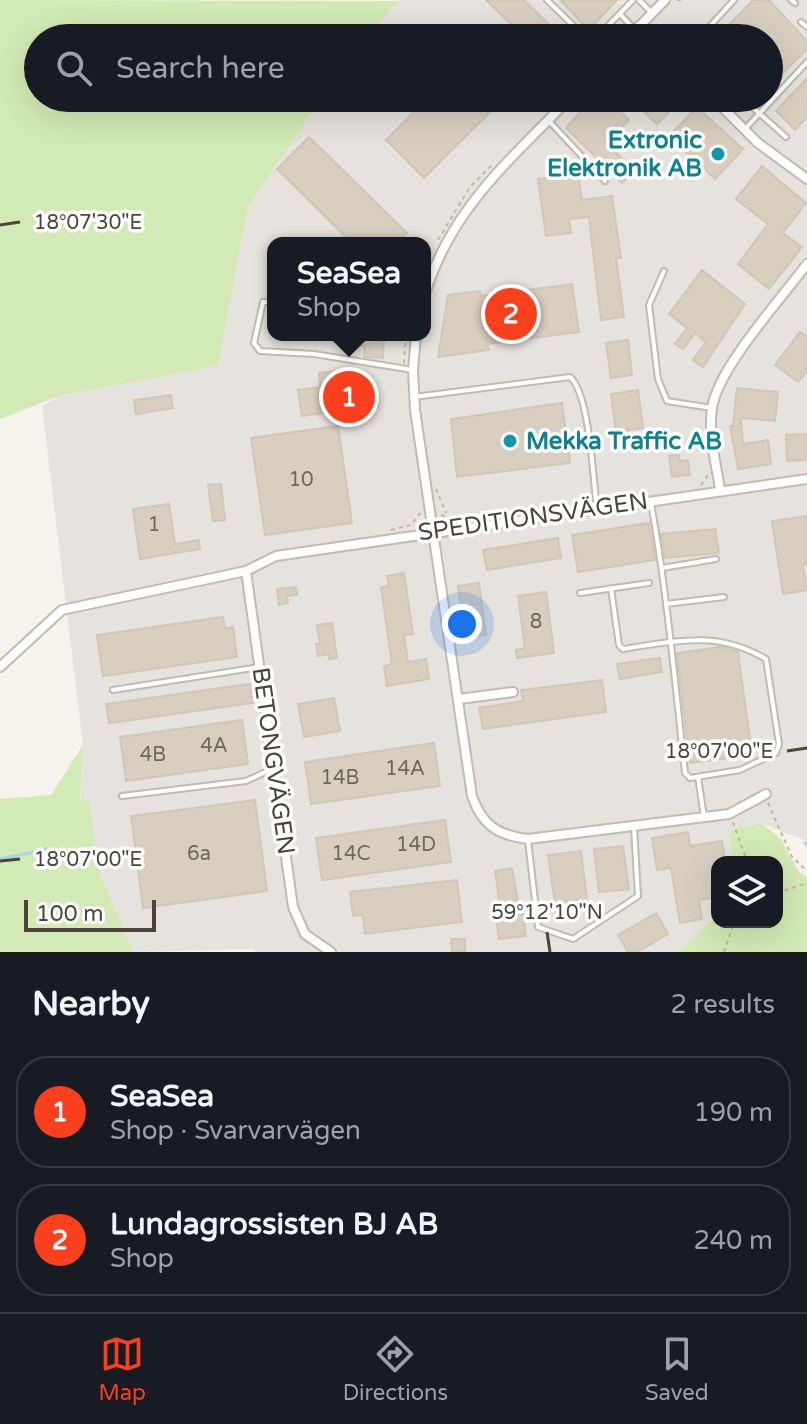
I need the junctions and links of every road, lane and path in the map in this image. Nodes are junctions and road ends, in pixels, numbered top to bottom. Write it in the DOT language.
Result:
graph roads {
  1 [pos="547,0"];
  2 [pos="636,0"];
  3 [pos="665,0"];
  4 [pos="677,0"];
  5 [pos="682,0"];
  6 [pos="734,0"];
  7 [pos="652,13"];
  8 [pos="620,14"];
  9 [pos="801,22"];
  10 [pos="572,24"];
  11 [pos="610,24"];
  12 [pos="632,24"];
  13 [pos="641,24"];
  14 [pos="712,24"];
  15 [pos="807,27"];
  16 [pos="807,62"];
  17 [pos="783,87"];
  18 [pos="557,112"];
  19 [pos="727,112"];
  20 [pos="758,114"];
  21 [pos="549,120"];
  22 [pos="745,129"];
  23 [pos="786,137"];
  24 [pos="807,179"];
  25 [pos="605,181"];
  26 [pos="807,264"];
  27 [pos="664,271"];
  28 [pos="431,286"];
  29 [pos="267,302"];
  30 [pos="406,341"];
  31 [pos="415,341"];
  32 [pos="408,370"];
  33 [pos="414,397"];
  34 [pos="712,408"];
  35 [pos="709,468"];
  36 [pos="434,479"];
  37 [pos="807,479"];
  38 [pos="701,486"];
  39 [pos="720,489"];
  40 [pos="650,500"];
  41 [pos="597,509"];
  42 [pos="422,510"];
  43 [pos="446,514"];
  44 [pos="456,519"];
  45 [pos="465,521"];
  46 [pos="388,531"];
  47 [pos="435,533"];
  48 [pos="716,559"];
  49 [pos="662,568"];
  50 [pos="246,571"];
  51 [pos="649,583"];
  52 [pos="611,588"];
  53 [pos="580,593"];
  54 [pos="724,597"];
  55 [pos="666,604"];
  56 [pos="670,642"];
  57 [pos="261,666"];
  58 [pos="0,667"];
  59 [pos="113,690"];
  60 [pos="513,692"];
  61 [pos="459,699"];
  62 [pos="274,768"];
  63 [pos="698,777"];
  64 [pos="766,794"];
  65 [pos="122,796"];
  66 [pos="729,814"];
  67 [pos="704,817"];
  68 [pos="634,824"];
  69 [pos="528,839"];
  70 [pos="745,856"];
  71 [pos="807,871"];
  72 [pos="807,883"];
  73 [pos="783,891"];
  74 [pos="732,928"];
  75 [pos="725,951"];
  76 [pos="331,952"];
  1 -- 10 [label="lane"];
  2 -- 7 [label="lane"];
  2 -- 8 [label="lane"];
  3 -- 7 [label="street"];
  4 -- 5 [label="path"];
  6 -- 14 [label="lane"];
  7 -- 13 [label="street"];
  8 -- 11 [label="lane"];
  8 -- 12 [label="lane"];
  9 -- 15 [label="lane"];
  16 -- 17 [label="lane"];
  18 -- 21 [label="street"];
  19 -- 22 [label="street"];
  20 -- 22 [label="lane"];
  20 -- 23 [label="lane"];
  21 -- 25 [label="lane"];
  21 -- 28 [label="street"];
  22 -- 24 [label="street"];
  26 -- 34 [label="street"];
  27 -- 34 [label="lane"];
  29 -- 32 [label="lane"];
  30 -- 32 [label="path"];
  31 -- 32 [label="street"];
  32 -- 33 [label="street"];
  33 -- 41 [label="lane"];
  33 -- 47 [label="street"];
  34 -- 39 [label="street"];
  35 -- 38 [label="path"];
  36 -- 43 [label="path"];
  37 -- 39 [label="street, SPEDITIONSVÄGEN"];
  39 -- 40 [label="street, SPEDITIONSVÄGEN"];
  40 -- 41 [label="street, SPEDITIONSVÄGEN"];
  40 -- 49 [label="lane"];
  41 -- 47 [label="street, SPEDITIONSVÄGEN"];
  42 -- 46 [label="path"];
  44 -- 45 [label="path"];
  47 -- 50 [label="street, SPEDITIONSVÄGEN"];
  47 -- 61 [label="street"];
  48 -- 49 [label="lane"];
  49 -- 55 [label="lane"];
  50 -- 57 [label="street, BETONGVÄGEN"];
  50 -- 58 [label="street"];
  51 -- 52 [label="lane"];
  52 -- 53 [label="lane"];
  52 -- 56 [label="lane"];
  54 -- 55 [label="lane"];
  55 -- 56 [label="lane"];
  56 -- 63 [label="lane"];
  56 -- 63 [label="lane"];
  57 -- 59 [label="lane"];
  57 -- 62 [label="street, BETONGVÄGEN"];
  60 -- 61 [label="street"];
  61 -- 69 [label="street"];
  62 -- 65 [label="lane"];
  62 -- 76 [label="street, BETONGVÄGEN"];
  63 -- 67 [label="lane"];
  64 -- 66 [label="street"];
  64 -- 71 [label="path"];
  66 -- 67 [label="street"];
  66 -- 70 [label="path"];
  67 -- 68 [label="street"];
  68 -- 69 [label="street"];
  68 -- 69 [label="lane"];
  72 -- 73 [label="path"];
  74 -- 75 [label="path"];
}
